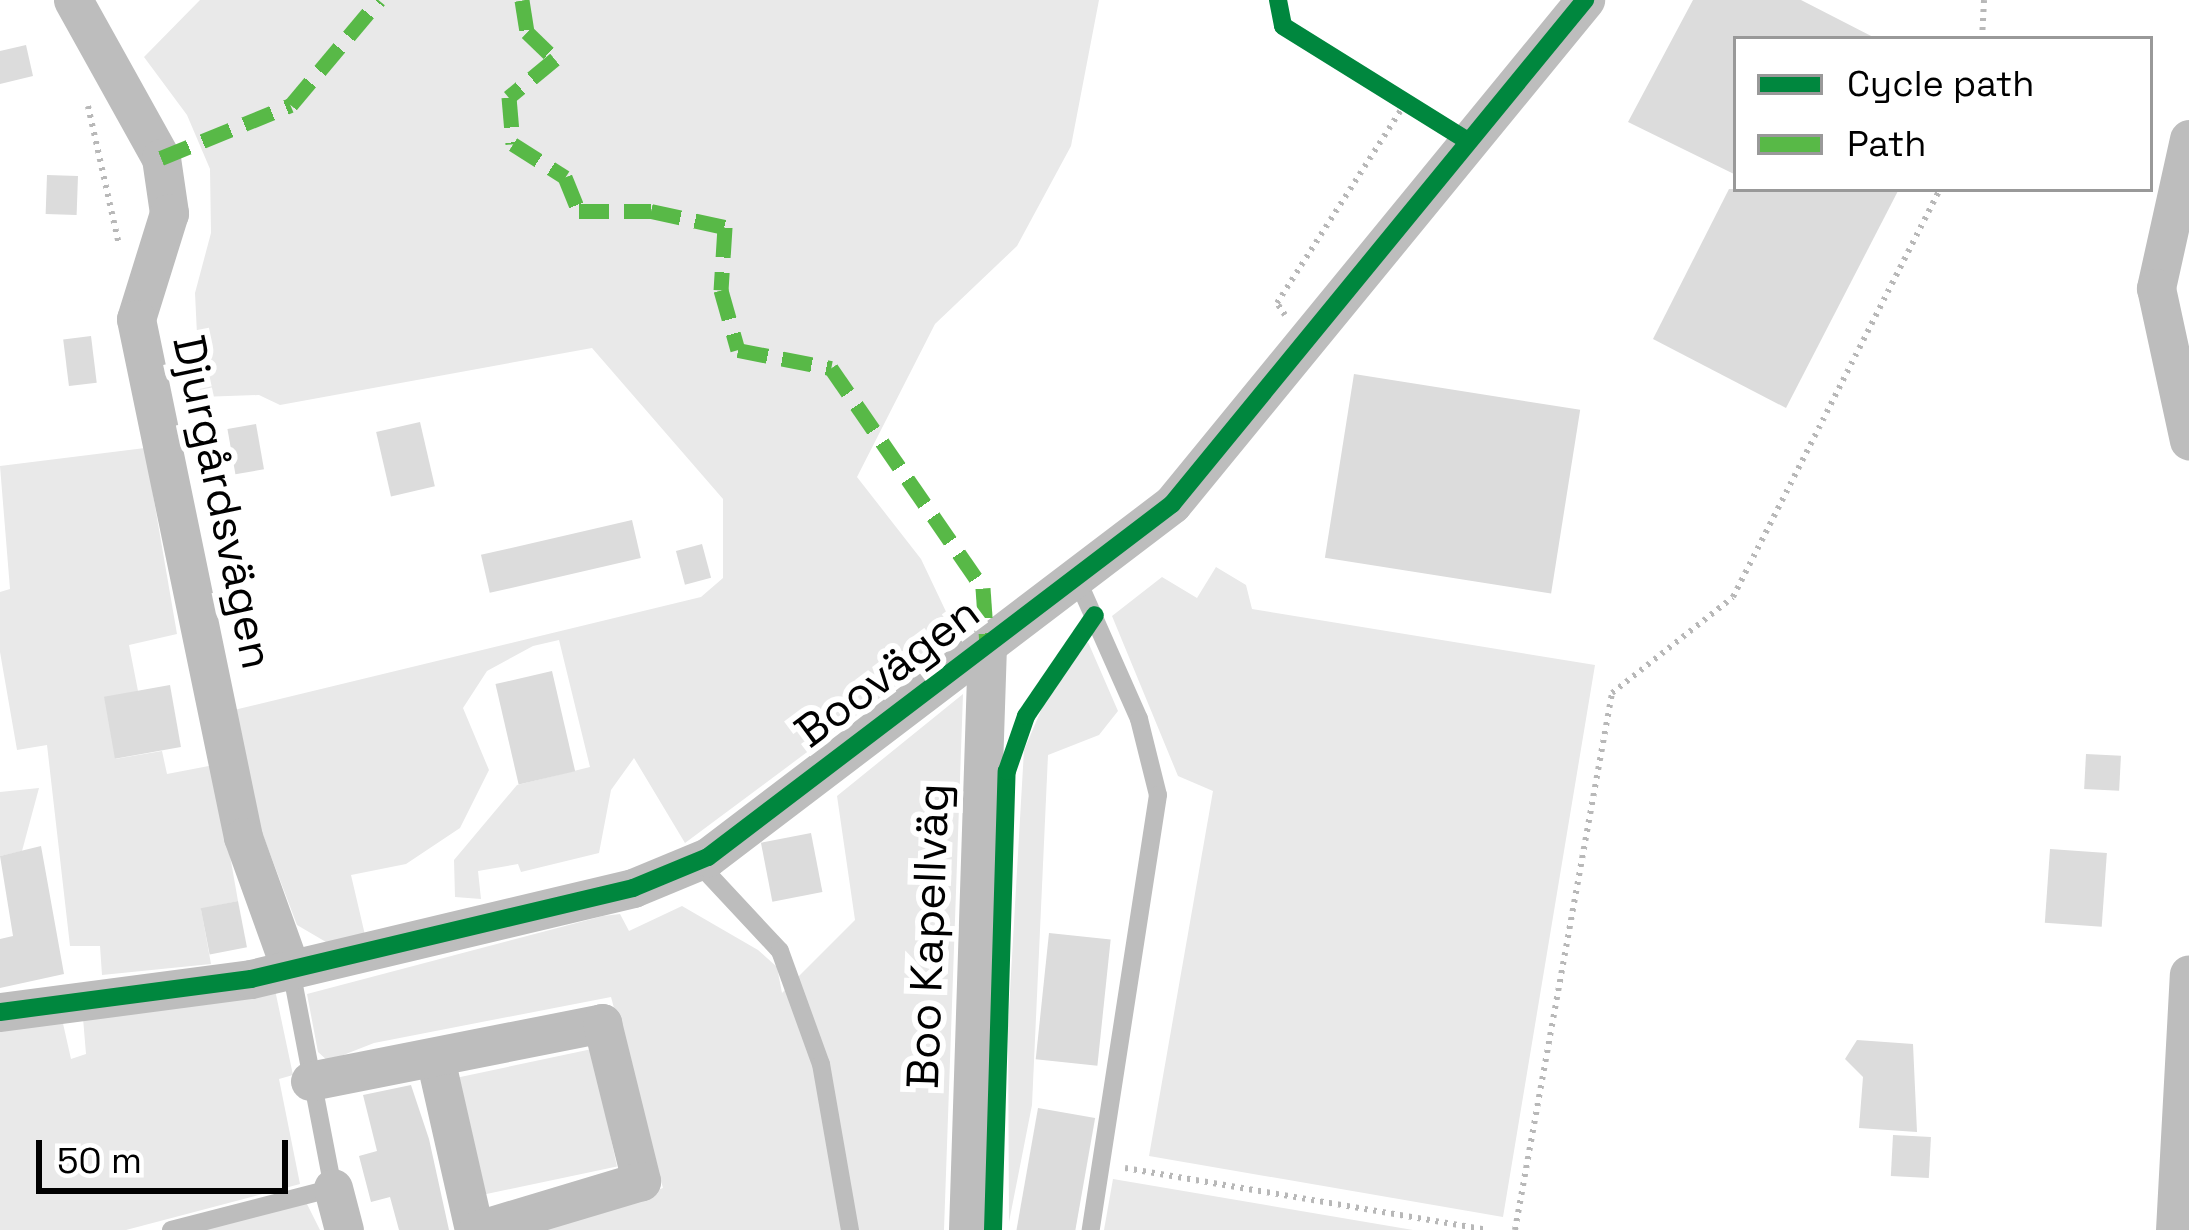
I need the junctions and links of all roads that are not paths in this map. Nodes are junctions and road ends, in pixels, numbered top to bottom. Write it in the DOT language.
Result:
graph roads {
  1 [pos="73,0"];
  2 [pos="1585,0"];
  3 [pos="2189,139"];
  4 [pos="2189,440"];
  5 [pos="1077,579"];
  6 [pos="987,645"];
  7 [pos="698,863"];
  8 [pos="291,970"];
  9 [pos="2189,974"];
  10 [pos="0,1012"];
  11 [pos="435,1058"];
  12 [pos="310,1081"];
  13 [pos="333,1188"];
  14 [pos="171,1230"];
  15 [pos="344,1230"];
  16 [pos="476,1230"];
  17 [pos="850,1230"];
  18 [pos="968,1230"];
  19 [pos="1090,1230"];
  20 [pos="2175,1230"];
  1 -- 8 [label="street, Djurgårdsvägen"];
  2 -- 5 [label="street, Boovägen"];
  3 -- 4 [label="street"];
  5 -- 6 [label="street, Boovägen"];
  5 -- 19 [label="lane"];
  6 -- 7 [label="street, Boovägen"];
  6 -- 18 [label="street, Boo Kapellväg"];
  7 -- 8 [label="street, Boovägen"];
  7 -- 17 [label="lane"];
  8 -- 10 [label="street, Boovägen"];
  8 -- 12 [label="lane"];
  9 -- 20 [label="street"];
  11 -- 12 [label="street"];
  11 -- 16 [label="street"];
  11 -- 16 [label="street"];
  12 -- 13 [label="lane"];
  13 -- 14 [label="lane"];
  13 -- 15 [label="street"];
}
